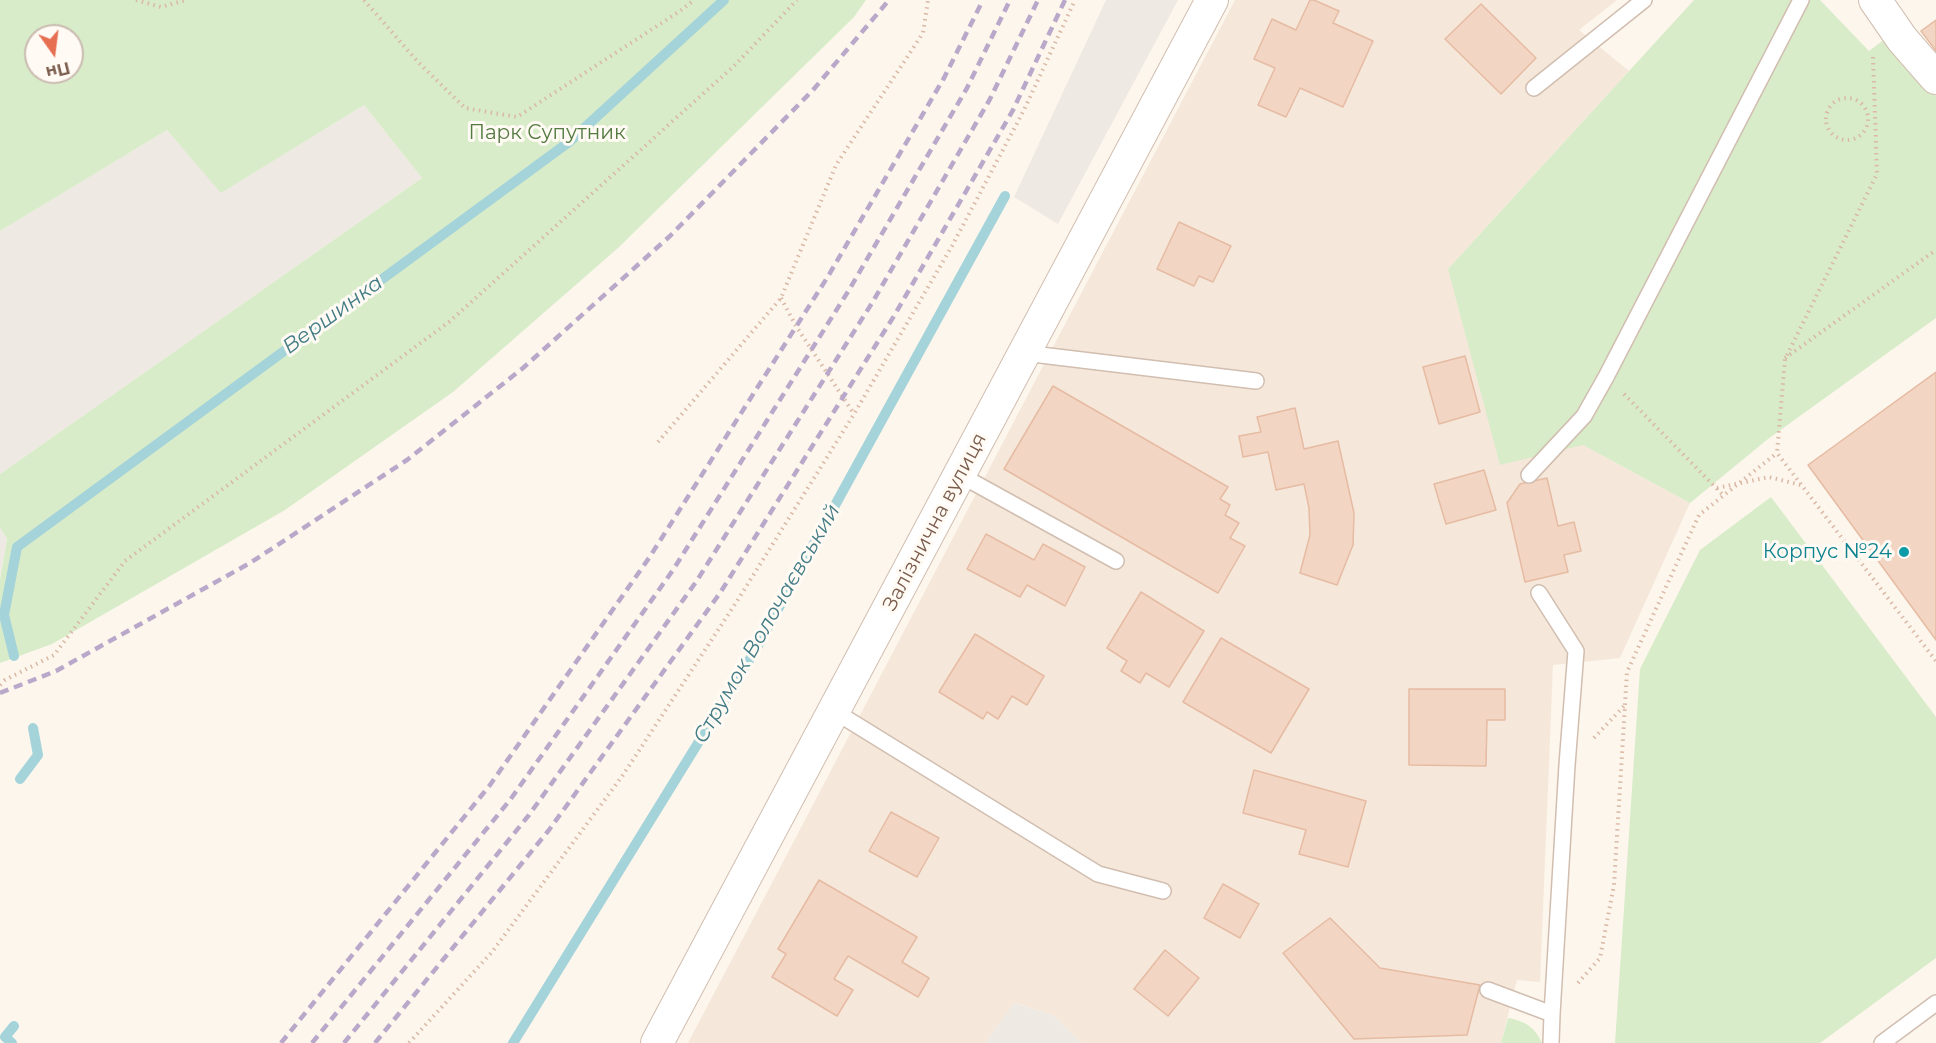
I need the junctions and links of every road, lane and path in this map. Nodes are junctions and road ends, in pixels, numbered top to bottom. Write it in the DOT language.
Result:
graph roads {
  1 [pos="136,0"];
  2 [pos="186,0"];
  3 [pos="364,0"];
  4 [pos="694,0"];
  5 [pos="797,0"];
  6 [pos="928,0"];
  7 [pos="1075,0"];
  8 [pos="1212,0"];
  9 [pos="1644,0"];
  10 [pos="1801,0"];
  11 [pos="1875,0"];
  12 [pos="1888,44"];
  13 [pos="1936,78"];
  14 [pos="1533,88"];
  15 [pos="1875,117"];
  16 [pos="1869,118"];
  17 [pos="1936,250"];
  18 [pos="781,298"];
  19 [pos="1024,354"];
  20 [pos="1785,359"];
  21 [pos="1606,377"];
  22 [pos="1256,381"];
  23 [pos="854,414"];
  24 [pos="658,442"];
  25 [pos="1777,453"];
  26 [pos="960,475"];
  27 [pos="1529,475"];
  28 [pos="1740,483"];
  29 [pos="1801,485"];
  30 [pos="1717,488"];
  31 [pos="1724,495"];
  32 [pos="1116,561"];
  33 [pos="1539,592"];
  34 [pos="1936,661"];
  35 [pos="0,685"];
  36 [pos="834,711"];
  37 [pos="1164,891"];
  38 [pos="1488,990"];
  39 [pos="1936,1002"];
  40 [pos="1552,1014"];
  41 [pos="409,1043"];
  42 [pos="657,1043"];
  43 [pos="1551,1043"];
  44 [pos="1882,1043"];
  1 -- 2 [label="path"];
  3 -- 4 [label="path"];
  5 -- 35 [label="path"];
  6 -- 18 [label="path"];
  7 -- 23 [label="path"];
  8 -- 19 [label="street, Залізнична вулиця"];
  9 -- 14 [label="lane"];
  10 -- 21 [label="lane"];
  11 -- 12 [label="street"];
  12 -- 13 [label="street"];
  12 -- 15 [label="path"];
  15 -- 16 [label="path"];
  15 -- 20 [label="path"];
  16 -- 16 [label="path"];
  17 -- 20 [label="path"];
  18 -- 23 [label="path"];
  18 -- 24 [label="path"];
  19 -- 22 [label="lane"];
  19 -- 26 [label="street, Залізнична вулиця"];
  20 -- 25 [label="path"];
  21 -- 27 [label="lane"];
  21 -- 30 [label="path"];
  23 -- 41 [label="path"];
  25 -- 28 [label="path"];
  25 -- 29 [label="path"];
  26 -- 32 [label="lane"];
  26 -- 36 [label="street, Залізнична вулиця"];
  28 -- 29 [label="path"];
  28 -- 30 [label="path"];
  28 -- 31 [label="path"];
  29 -- 34 [label="path"];
  30 -- 31 [label="path"];
  31 -- 40 [label="path"];
  33 -- 40 [label="lane"];
  36 -- 37 [label="lane"];
  36 -- 42 [label="street, Залізнична вулиця"];
  38 -- 40 [label="lane"];
  39 -- 44 [label="lane"];
  40 -- 43 [label="lane"];
}
